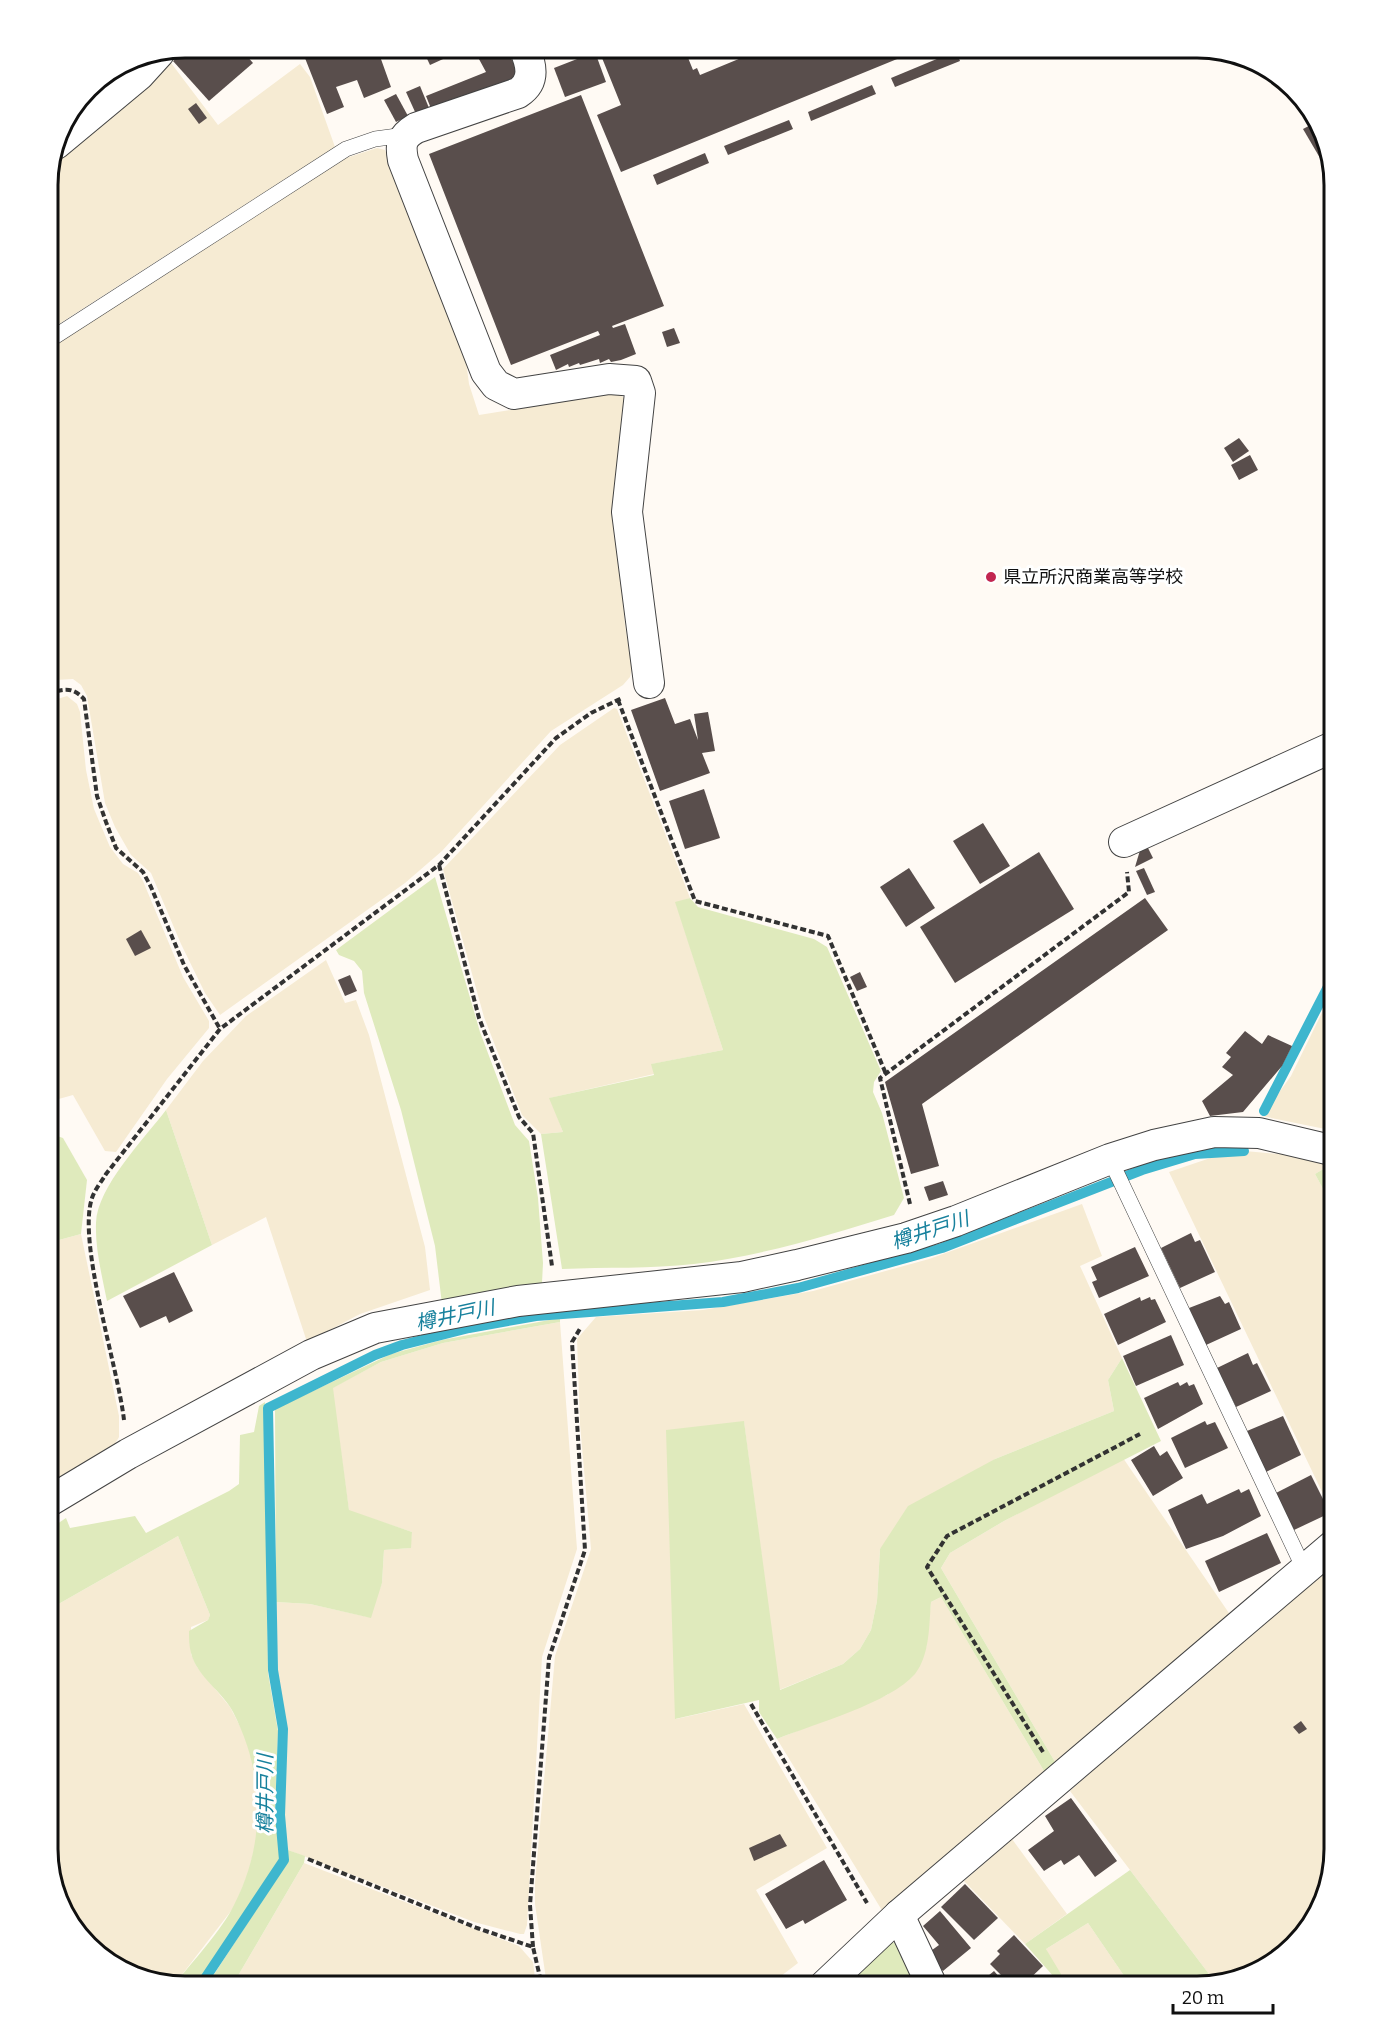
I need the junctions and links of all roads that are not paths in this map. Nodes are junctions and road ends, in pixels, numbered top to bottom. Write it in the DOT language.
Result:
graph roads {
  1 [pos="527,59"];
  2 [pos="149,64"];
  3 [pos="71,132"];
  4 [pos="405,135"];
  5 [pos="59,334"];
  6 [pos="649,683"];
  7 [pos="1324,751"];
  8 [pos="1124,842"];
  9 [pos="1324,1148"];
  10 [pos="1110,1159"];
  11 [pos="58,1496"];
  12 [pos="1324,1554"];
  13 [pos="1305,1571"];
  14 [pos="891,1923"];
  15 [pos="835,1976"];
  16 [pos="925,1976"];
  1 -- 4 [label="street"];
  2 -- 3 [label="street"];
  4 -- 5 [label="lane"];
  4 -- 6 [label="street"];
  7 -- 8 [label="street"];
  9 -- 10 [label="street"];
  10 -- 11 [label="street"];
  10 -- 13 [label="lane"];
  12 -- 13 [label="street"];
  13 -- 14 [label="street"];
  14 -- 15 [label="street"];
  14 -- 16 [label="street"];
}
